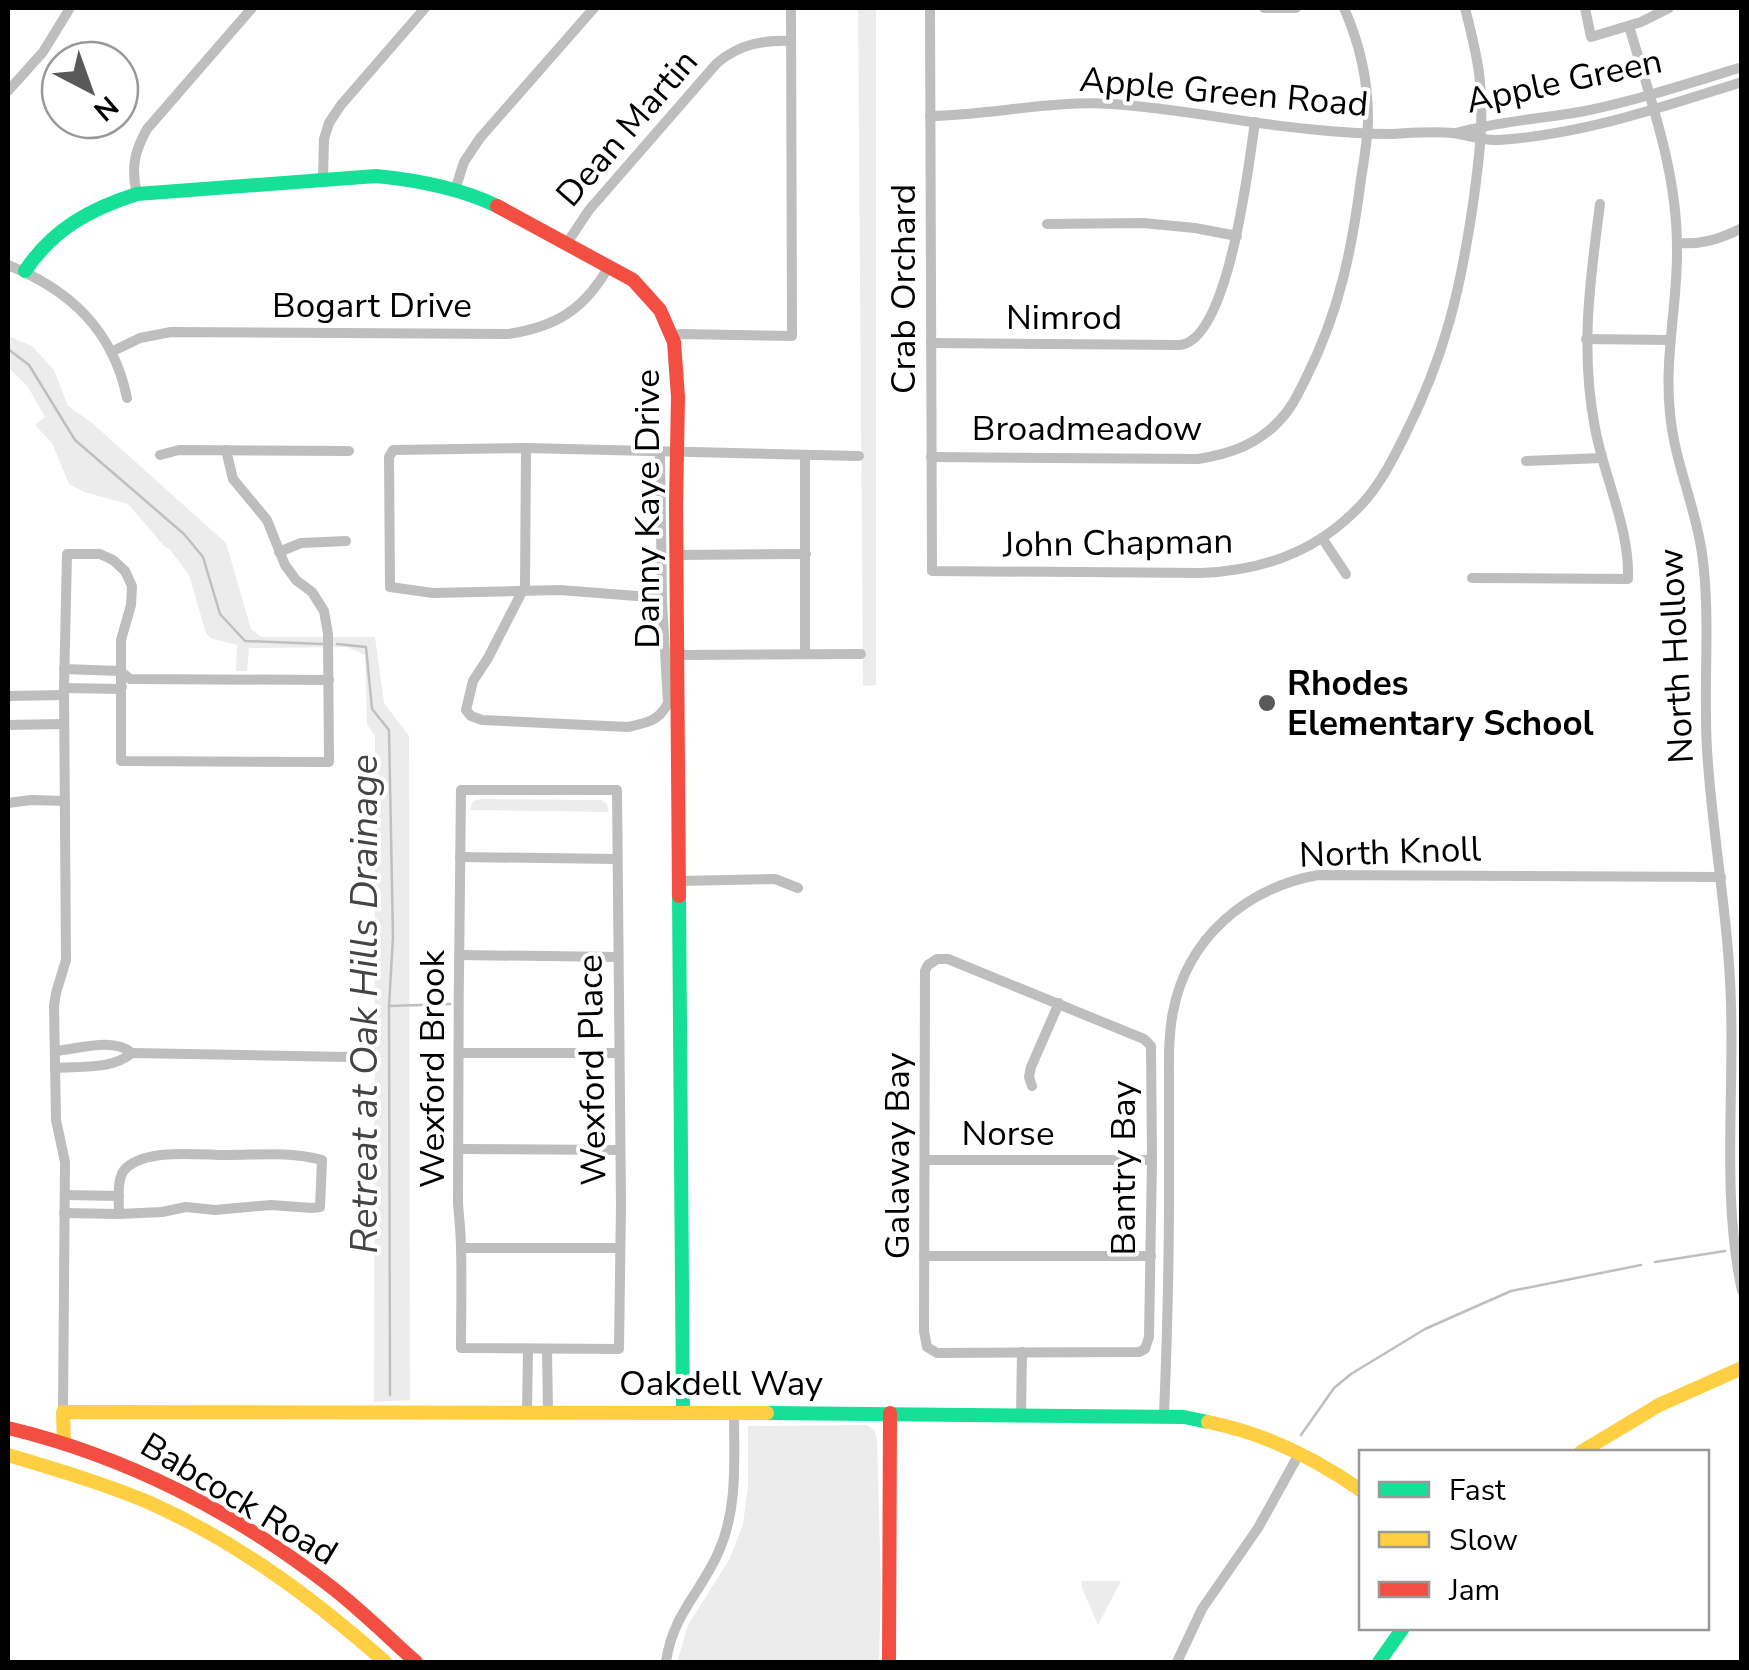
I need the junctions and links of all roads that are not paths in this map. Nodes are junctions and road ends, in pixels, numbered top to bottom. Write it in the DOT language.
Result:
graph roads {
  1 [pos="70,8"];
  2 [pos="252,8"];
  3 [pos="424,8"];
  4 [pos="594,8"];
  5 [pos="790,8"];
  6 [pos="930,8"];
  7 [pos="1264,8"];
  8 [pos="1296,8"];
  9 [pos="1344,8"];
  10 [pos="1465,8"];
  11 [pos="1584,8"];
  12 [pos="1670,8"];
  13 [pos="1629,26"];
  14 [pos="791,41"];
  15 [pos="1742,67"];
  16 [pos="1742,82"];
  17 [pos="8,91"];
  18 [pos="1650,95"];
  19 [pos="1654,110"];
  20 [pos="930,116"];
  21 [pos="1255,122"];
  22 [pos="1481,126"];
  23 [pos="1368,134"];
  24 [pos="1453,134"];
  25 [pos="1482,140"];
  26 [pos="323,178"];
  27 [pos="454,190"];
  28 [pos="137,194"];
  29 [pos="1600,204"];
  30 [pos="1047,224"];
  31 [pos="1742,228"];
  32 [pos="1237,236"];
  33 [pos="567,243"];
  34 [pos="1678,243"];
  35 [pos="8,265"];
  36 [pos="610,266"];
  37 [pos="25,272"];
  38 [pos="673,337"];
  39 [pos="1586,339"];
  40 [pos="1669,340"];
  41 [pos="931,344"];
  42 [pos="112,352"];
  43 [pos="127,398"];
  44 [pos="526,448"];
  45 [pos="226,450"];
  46 [pos="660,451"];
  47 [pos="349,452"];
  48 [pos="677,452"];
  49 [pos="160,455"];
  50 [pos="805,456"];
  51 [pos="859,456"];
  52 [pos="931,457"];
  53 [pos="1602,458"];
  54 [pos="1526,461"];
  55 [pos="1322,538"];
  56 [pos="346,541"];
  57 [pos="280,552"];
  58 [pos="806,554"];
  59 [pos="676,555"];
  60 [pos="932,571"];
  61 [pos="1346,574"];
  62 [pos="1472,578"];
  63 [pos="522,592"];
  64 [pos="668,598"];
  65 [pos="677,654"];
  66 [pos="806,654"];
  67 [pos="861,654"];
  68 [pos="64,670"];
  69 [pos="125,675"];
  70 [pos="329,680"];
  71 [pos="120,689"];
  72 [pos="64,692"];
  73 [pos="8,696"];
  74 [pos="64,724"];
  75 [pos="8,725"];
  76 [pos="617,790"];
  77 [pos="65,801"];
  78 [pos="8,802"];
  79 [pos="460,857"];
  80 [pos="616,859"];
  81 [pos="1721,877"];
  82 [pos="678,881"];
  83 [pos="798,888"];
  84 [pos="460,954"];
  85 [pos="618,957"];
  86 [pos="931,962"];
  87 [pos="1058,1003"];
  88 [pos="55,1052"];
  89 [pos="132,1053"];
  90 [pos="460,1053"];
  91 [pos="619,1053"];
  92 [pos="348,1057"];
  93 [pos="55,1068"];
  94 [pos="1032,1086"];
  95 [pos="459,1150"];
  96 [pos="620,1150"];
  97 [pos="925,1160"];
  98 [pos="1152,1160"];
  99 [pos="65,1195"];
  100 [pos="89,1196"];
  101 [pos="119,1196"];
  102 [pos="64,1213"];
  103 [pos="89,1214"];
  104 [pos="119,1214"];
  105 [pos="461,1248"];
  106 [pos="619,1248"];
  107 [pos="924,1256"];
  108 [pos="1150,1256"];
  109 [pos="1742,1292"];
  110 [pos="528,1348"];
  111 [pos="546,1349"];
  112 [pos="1022,1352"];
  113 [pos="1742,1368"];
  114 [pos="527,1374"];
  115 [pos="548,1374"];
  116 [pos="63,1412"];
  117 [pos="527,1412"];
  118 [pos="548,1412"];
  119 [pos="683,1413"];
  120 [pos="734,1413"];
  121 [pos="890,1413"];
  122 [pos="1021,1414"];
  123 [pos="1164,1416"];
  124 [pos="8,1428"];
  125 [pos="64,1443"];
  126 [pos="1584,1450"];
  127 [pos="1300,1454"];
  128 [pos="8,1455"];
  129 [pos="172,1487"];
  130 [pos="1359,1489"];
  131 [pos="162,1509"];
  132 [pos="1402,1630"];
  133 [pos="385,1662"];
  134 [pos="416,1662"];
  135 [pos="666,1662"];
  136 [pos="890,1662"];
  137 [pos="1177,1662"];
  138 [pos="1379,1662"];
  1 -- 17 [label="street"];
  2 -- 28 [label="street"];
  3 -- 26 [label="street"];
  4 -- 27 [label="street"];
  5 -- 14 [label="street"];
  6 -- 20 [label="street, Crab Orchard"];
  7 -- 8 [label="street"];
  9 -- 23 [label="street, Broadmeadow"];
  10 -- 22 [label="street, John Chapman"];
  11 -- 13 [label="street"];
  12 -- 13 [label="street"];
  13 -- 18 [label="street, North Hollow"];
  14 -- 33 [label="street, Dean Martin"];
  14 -- 38 [label="street"];
  15 -- 18 [label="street, Apple Green"];
  16 -- 19 [label="street, Apple Green"];
  18 -- 19 [label="street, North Hollow"];
  18 -- 22 [label="street, Apple Green"];
  19 -- 25 [label="street, Apple Green"];
  19 -- 34 [label="street, North Hollow"];
  20 -- 21 [label="street, Apple Green Road"];
  20 -- 41 [label="street, Crab Orchard"];
  21 -- 23 [label="street, Apple Green Road"];
  21 -- 32 [label="street"];
  22 -- 24 [label="street, Apple Green"];
  22 -- 25 [label="street, John Chapman"];
  23 -- 24 [label="street, Apple Green Road"];
  23 -- 52 [label="street, Broadmeadow"];
  24 -- 25 [label="street, Apple Green"];
  25 -- 55 [label="street, John Chapman"];
  26 -- 27 [label="street, Danny Kaye Drive"];
  26 -- 28 [label="street, Danny Kaye Drive"];
  27 -- 33 [label="street, Danny Kaye Drive"];
  28 -- 37 [label="street, Danny Kaye Drive"];
  29 -- 39 [label="street"];
  30 -- 32 [label="street"];
  31 -- 34 [label="street"];
  32 -- 41 [label="street, Nimrod"];
  33 -- 36 [label="street, Danny Kaye Drive"];
  34 -- 40 [label="street, North Hollow"];
  35 -- 37 [label="street"];
  36 -- 38 [label="street, Danny Kaye Drive"];
  36 -- 42 [label="street, Bogart Drive"];
  37 -- 42 [label="street"];
  38 -- 48 [label="street, Danny Kaye Drive"];
  39 -- 40 [label="street"];
  39 -- 53 [label="street"];
  40 -- 81 [label="street, North Hollow"];
  41 -- 52 [label="street, Crab Orchard"];
  42 -- 43 [label="street"];
  44 -- 46 [label="street"];
  44 -- 63 [label="street"];
  44 -- 63 [label="street"];
  45 -- 47 [label="street"];
  45 -- 49 [label="street"];
  45 -- 57 [label="street"];
  46 -- 48 [label="street"];
  46 -- 64 [label="street"];
  48 -- 50 [label="street"];
  48 -- 59 [label="street, Danny Kaye Drive"];
  50 -- 51 [label="street"];
  50 -- 58 [label="street"];
  52 -- 60 [label="street, Crab Orchard"];
  53 -- 54 [label="street"];
  53 -- 62 [label="street"];
  55 -- 60 [label="street, John Chapman"];
  55 -- 61 [label="street"];
  56 -- 57 [label="street"];
  57 -- 70 [label="street"];
  58 -- 59 [label="street"];
  58 -- 66 [label="street"];
  59 -- 64 [label="street, Danny Kaye Drive"];
  63 -- 64 [label="street"];
  63 -- 64 [label="street"];
  64 -- 65 [label="street, Danny Kaye Drive"];
  65 -- 66 [label="street"];
  65 -- 82 [label="street, Danny Kaye Drive"];
  66 -- 67 [label="street"];
  68 -- 69 [label="street"];
  68 -- 69 [label="street"];
  68 -- 72 [label="street"];
  69 -- 70 [label="street"];
  69 -- 71 [label="street"];
  70 -- 71 [label="street"];
  71 -- 72 [label="street"];
  72 -- 73 [label="street"];
  72 -- 74 [label="street"];
  74 -- 75 [label="street"];
  74 -- 77 [label="street"];
  76 -- 79 [label="street, Wexford Brook"];
  76 -- 80 [label="street, Wexford Place"];
  77 -- 78 [label="street"];
  77 -- 88 [label="street"];
  79 -- 80 [label="street"];
  79 -- 84 [label="street, Wexford Brook"];
  80 -- 85 [label="street, Wexford Place"];
  81 -- 109 [label="street, North Hollow"];
  81 -- 123 [label="street, North Knoll"];
  82 -- 83 [label="street"];
  82 -- 119 [label="street, Danny Kaye Drive"];
  84 -- 85 [label="street"];
  84 -- 90 [label="street, Wexford Brook"];
  85 -- 91 [label="street, Wexford Place"];
  86 -- 87 [label="street, Bantry Bay"];
  86 -- 97 [label="street, Galaway Bay"];
  87 -- 94 [label="street"];
  87 -- 98 [label="street, Bantry Bay"];
  88 -- 89 [label="street"];
  88 -- 93 [label="street"];
  89 -- 92 [label="street"];
  89 -- 93 [label="street"];
  90 -- 91 [label="street"];
  90 -- 95 [label="street, Wexford Brook"];
  91 -- 96 [label="street, Wexford Place"];
  93 -- 99 [label="street"];
  95 -- 96 [label="street"];
  95 -- 105 [label="street, Wexford Brook"];
  96 -- 106 [label="street, Wexford Place"];
  97 -- 98 [label="street, Norse"];
  97 -- 107 [label="street, Galaway Bay"];
  98 -- 108 [label="street, Bantry Bay"];
  99 -- 100 [label="street"];
  99 -- 102 [label="street"];
  100 -- 101 [label="street"];
  100 -- 103 [label="street"];
  101 -- 104 [label="street"];
  101 -- 104 [label="street"];
  102 -- 103 [label="street"];
  102 -- 116 [label="street"];
  103 -- 104 [label="street"];
  105 -- 106 [label="street"];
  105 -- 110 [label="street, Wexford Brook"];
  106 -- 111 [label="street, Wexford Place"];
  107 -- 108 [label="street"];
  107 -- 112 [label="street, Galaway Bay"];
  108 -- 112 [label="street, Bantry Bay"];
  110 -- 111 [label="street"];
  110 -- 114 [label="street"];
  111 -- 115 [label="street"];
  112 -- 122 [label="street"];
  113 -- 126 [label="street"];
  114 -- 115 [label="street"];
  114 -- 117 [label="street"];
  115 -- 118 [label="street"];
  116 -- 117 [label="street, Oakdell Way"];
  116 -- 125 [label="street"];
  117 -- 118 [label="street, Oakdell Way"];
  118 -- 119 [label="street, Oakdell Way"];
  119 -- 120 [label="street, Oakdell Way"];
  120 -- 121 [label="street, Oakdell Way"];
  120 -- 135 [label="street"];
  121 -- 122 [label="street, Oakdell Way"];
  121 -- 136 [label="street"];
  122 -- 123 [label="street, Oakdell Way"];
  123 -- 127 [label="street, Oakdell Way"];
  124 -- 125 [label="street, Babcock Road"];
  125 -- 129 [label="street, Babcock Road"];
  127 -- 130 [label="street, Oakdell Way"];
  127 -- 137 [label="street"];
  128 -- 131 [label="street, Babcock Road"];
  129 -- 131 [label="street"];
  129 -- 134 [label="street, Babcock Road"];
  131 -- 133 [label="street, Babcock Road"];
  132 -- 138 [label="street"];
}
